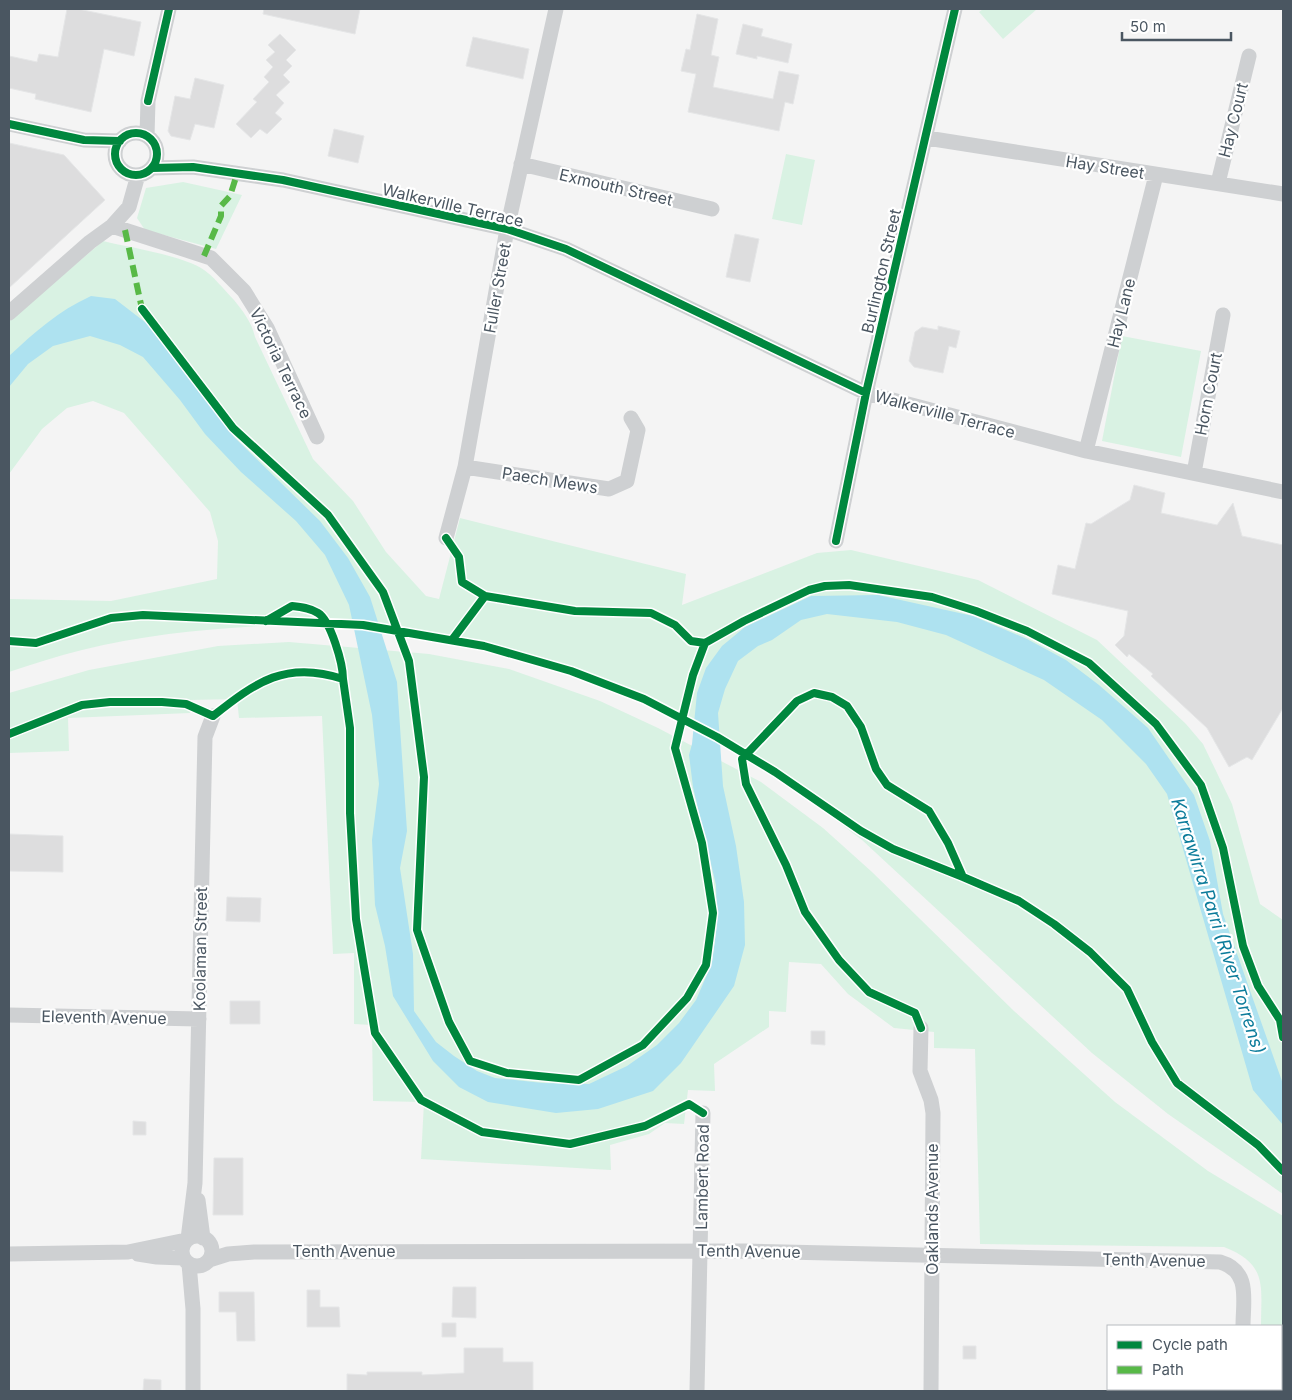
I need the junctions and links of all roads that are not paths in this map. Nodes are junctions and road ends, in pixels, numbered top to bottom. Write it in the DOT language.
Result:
graph roads {
  1 [pos="169,9"];
  2 [pos="556,9"];
  3 [pos="955,9"];
  4 [pos="1249,56"];
  5 [pos="9,124"];
  6 [pos="133,137"];
  7 [pos="926,138"];
  8 [pos="84,140"];
  9 [pos="157,150"];
  10 [pos="116,158"];
  11 [pos="521,164"];
  12 [pos="193,167"];
  13 [pos="138,171"];
  14 [pos="1156,175"];
  15 [pos="1218,183"];
  16 [pos="1283,194"];
  17 [pos="712,209"];
  18 [pos="112,226"];
  19 [pos="507,229"];
  20 [pos="9,313"];
  21 [pos="1223,316"];
  22 [pos="866,393"];
  23 [pos="631,418"];
  24 [pos="317,437"];
  25 [pos="1086,450"];
  26 [pos="465,467"];
  27 [pos="1194,473"];
  28 [pos="1283,492"];
  29 [pos="446,538"];
  30 [pos="836,541"];
  31 [pos="213,716"];
  32 [pos="9,1015"];
  33 [pos="199,1019"];
  34 [pos="921,1028"];
  35 [pos="703,1113"];
  36 [pos="197,1240"];
  37 [pos="701,1251"];
  38 [pos="128,1252"];
  39 [pos="254,1252"];
  40 [pos="9,1254"];
  41 [pos="932,1256"];
  42 [pos="195,1262"];
  43 [pos="1243,1325"];
  44 [pos="193,1391"];
  45 [pos="697,1391"];
  46 [pos="931,1391"];
  1 -- 6 [label="street"];
  2 -- 11 [label="street, Fuller Street"];
  3 -- 7 [label="street, Burlington Street"];
  4 -- 15 [label="street, Hay Court"];
  5 -- 8 [label="street"];
  6 -- 8 [label="street"];
  6 -- 9 [label="street"];
  6 -- 10 [label="street"];
  7 -- 14 [label="street, Hay Street"];
  7 -- 22 [label="street, Burlington Street"];
  8 -- 10 [label="street"];
  9 -- 12 [label="street, Walkerville Terrace"];
  9 -- 13 [label="street"];
  10 -- 13 [label="street"];
  11 -- 17 [label="street, Exmouth Street"];
  11 -- 19 [label="street, Fuller Street"];
  12 -- 13 [label="street, Walkerville Terrace"];
  12 -- 19 [label="street, Walkerville Terrace"];
  13 -- 18 [label="street"];
  14 -- 15 [label="street, Hay Street"];
  14 -- 25 [label="street, Hay Lane"];
  15 -- 16 [label="street, Hay Street"];
  18 -- 20 [label="street"];
  18 -- 24 [label="street, Victoria Terrace"];
  19 -- 22 [label="street, Walkerville Terrace"];
  19 -- 26 [label="street, Fuller Street"];
  21 -- 27 [label="street, Horn Court"];
  22 -- 25 [label="street, Walkerville Terrace"];
  22 -- 30 [label="street, Burlington Street"];
  23 -- 26 [label="street, Paech Mews"];
  25 -- 27 [label="street, Walkerville Terrace"];
  26 -- 29 [label="street, Fuller Street"];
  27 -- 28 [label="street, Walkerville Terrace"];
  31 -- 33 [label="street, Koolaman Street"];
  32 -- 33 [label="street, Eleventh Avenue"];
  33 -- 36 [label="street, Koolaman Street"];
  34 -- 41 [label="street, Oaklands Avenue"];
  35 -- 37 [label="street, Lambert Road"];
  36 -- 38 [label="street, Tenth Avenue"];
  36 -- 39 [label="street, Tenth Avenue"];
  36 -- 42 [label="street"];
  36 -- 42 [label="street"];
  37 -- 39 [label="street, Tenth Avenue"];
  37 -- 41 [label="street, Tenth Avenue"];
  37 -- 45 [label="street, Lambert Road"];
  38 -- 40 [label="street, Tenth Avenue"];
  38 -- 42 [label="street, Tenth Avenue"];
  39 -- 42 [label="street, Tenth Avenue"];
  41 -- 43 [label="street, Tenth Avenue"];
  41 -- 46 [label="street, Oaklands Avenue"];
  42 -- 44 [label="street"];
}
